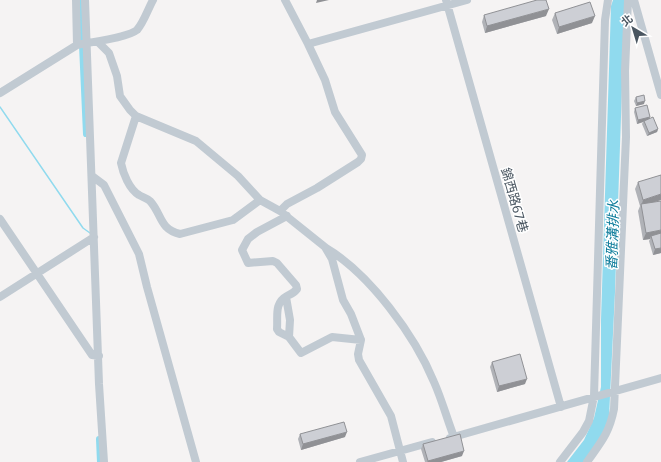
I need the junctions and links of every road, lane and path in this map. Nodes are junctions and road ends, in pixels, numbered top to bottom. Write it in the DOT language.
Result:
graph roads {
  1 [pos="76,0"];
  2 [pos="85,0"];
  3 [pos="154,0"];
  4 [pos="285,0"];
  5 [pos="466,0"];
  6 [pos="608,0"];
  7 [pos="628,0"];
  8 [pos="634,0"];
  9 [pos="447,3"];
  10 [pos="98,42"];
  11 [pos="87,43"];
  12 [pos="308,44"];
  13 [pos="77,45"];
  14 [pos="0,93"];
  15 [pos="661,95"];
  16 [pos="136,116"];
  17 [pos="92,176"];
  18 [pos="260,200"];
  19 [pos="284,213"];
  20 [pos="0,218"];
  21 [pos="94,237"];
  22 [pos="325,247"];
  23 [pos="36,273"];
  24 [pos="0,297"];
  25 [pos="286,297"];
  26 [pos="289,337"];
  27 [pos="361,340"];
  28 [pos="95,356"];
  29 [pos="661,378"];
  30 [pos="615,392"];
  31 [pos="594,396"];
  32 [pos="561,407"];
  33 [pos="454,437"];
  34 [pos="400,451"];
  35 [pos="104,462"];
  36 [pos="196,462"];
  37 [pos="360,462"];
  38 [pos="403,462"];
  39 [pos="560,462"];
  40 [pos="587,462"];
  1 -- 13 [label="street"];
  2 -- 11 [label="street"];
  3 -- 10 [label="street"];
  4 -- 12 [label="street"];
  5 -- 9 [label="street"];
  6 -- 31 [label="street"];
  7 -- 30 [label="street"];
  8 -- 15 [label="street"];
  9 -- 12 [label="street"];
  9 -- 32 [label="street, 錦西路67巷"];
  10 -- 11 [label="street"];
  10 -- 16 [label="street"];
  11 -- 13 [label="street"];
  11 -- 17 [label="street"];
  12 -- 19 [label="street"];
  13 -- 14 [label="street"];
  16 -- 18 [label="street"];
  16 -- 18 [label="street"];
  17 -- 21 [label="street"];
  17 -- 36 [label="street"];
  18 -- 19 [label="street"];
  19 -- 22 [label="street"];
  19 -- 25 [label="street"];
  20 -- 23 [label="street"];
  21 -- 23 [label="street"];
  21 -- 28 [label="street"];
  22 -- 27 [label="street"];
  22 -- 33 [label="street"];
  23 -- 24 [label="street"];
  23 -- 28 [label="street"];
  25 -- 26 [label="street"];
  25 -- 26 [label="street"];
  26 -- 27 [label="street"];
  27 -- 34 [label="street"];
  28 -- 35 [label="street"];
  29 -- 30 [label="street"];
  30 -- 31 [label="street"];
  30 -- 40 [label="street"];
  31 -- 32 [label="street"];
  31 -- 39 [label="street"];
  32 -- 33 [label="street"];
  33 -- 34 [label="street"];
  34 -- 37 [label="street"];
  34 -- 38 [label="street"];
}
